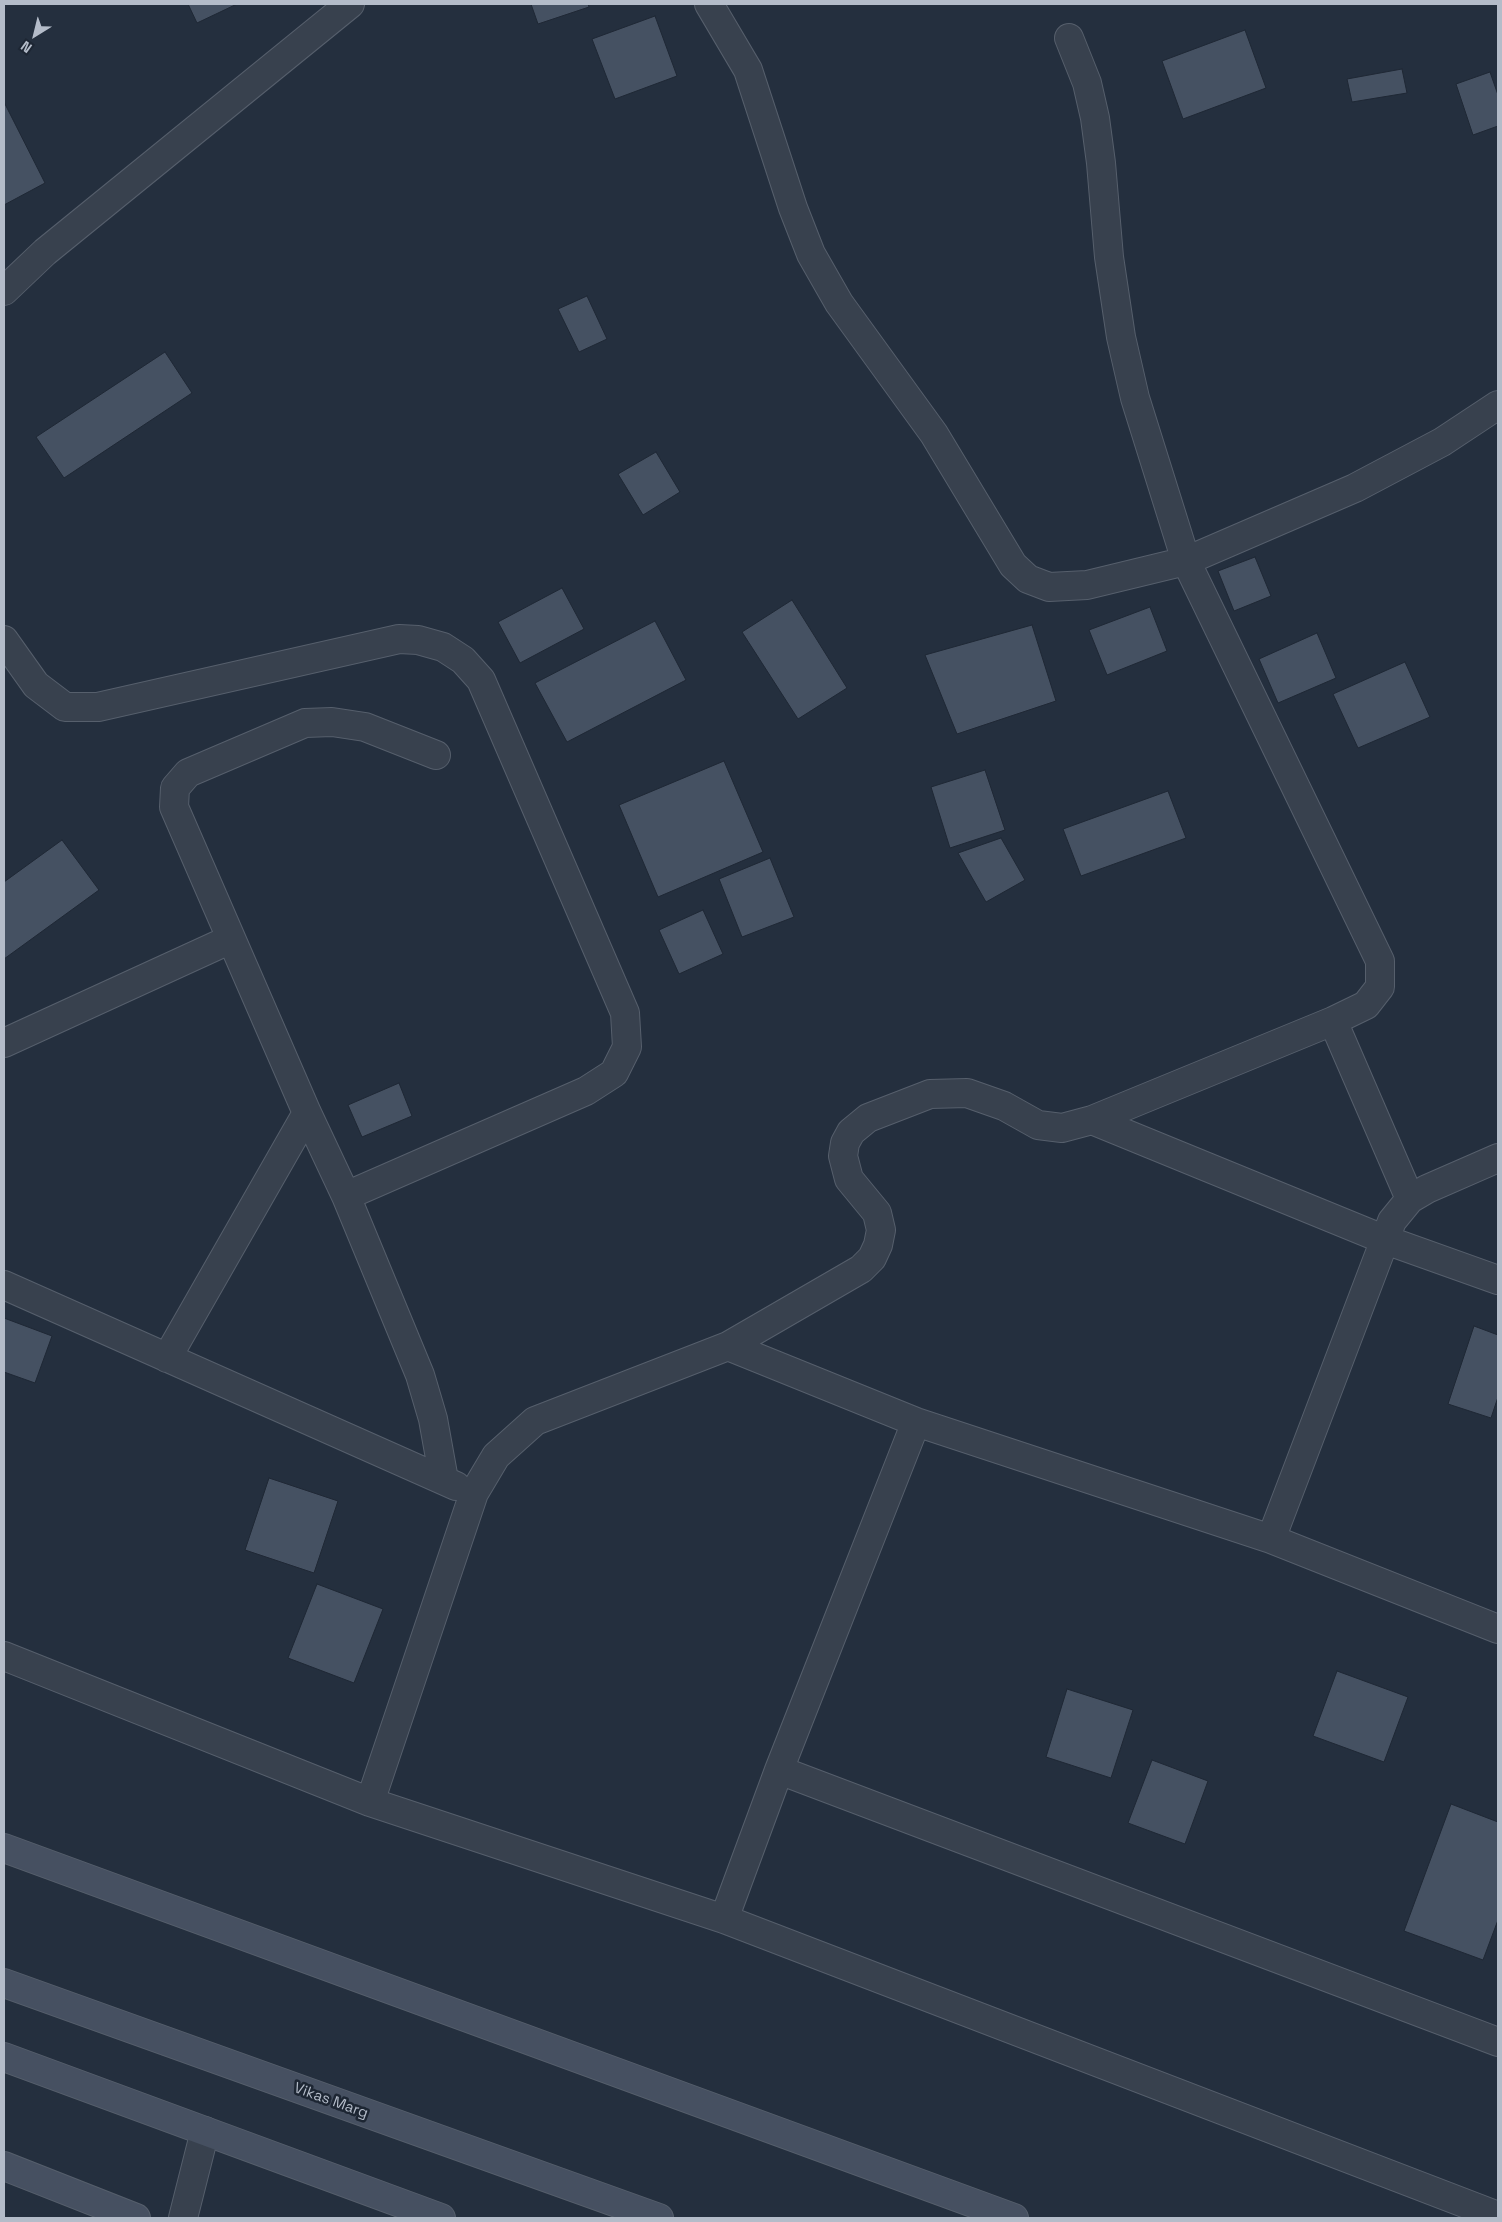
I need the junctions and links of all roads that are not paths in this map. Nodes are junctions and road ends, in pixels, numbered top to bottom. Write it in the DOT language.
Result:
graph roads {
  1 [pos="350,4"];
  2 [pos="709,4"];
  3 [pos="1069,38"];
  4 [pos="4,291"];
  5 [pos="1498,405"];
  6 [pos="1186,561"];
  7 [pos="4,640"];
  8 [pos="436,755"];
  9 [pos="231,939"];
  10 [pos="1333,1021"];
  11 [pos="4,1043"];
  12 [pos="307,1113"];
  13 [pos="1092,1120"];
  14 [pos="1498,1158"];
  15 [pos="346,1196"];
  16 [pos="1410,1199"];
  17 [pos="1384,1239"];
  18 [pos="1498,1280"];
  19 [pos="4,1285"];
  20 [pos="728,1346"];
  21 [pos="167,1358"];
  22 [pos="916,1422"];
  23 [pos="444,1480"];
  24 [pos="474,1493"];
  25 [pos="1271,1539"];
  26 [pos="1498,1628"];
  27 [pos="4,1656"];
  28 [pos="779,1770"];
  29 [pos="370,1802"];
  30 [pos="4,1848"];
  31 [pos="724,1919"];
  32 [pos="4,1983"];
  33 [pos="1498,2042"];
  34 [pos="4,2057"];
  35 [pos="205,2131"];
  36 [pos="4,2166"];
  37 [pos="1498,2216"];
  38 [pos="136,2218"];
  39 [pos="183,2218"];
  40 [pos="441,2218"];
  41 [pos="659,2218"];
  42 [pos="1014,2218"];
  1 -- 4 [label="street"];
  2 -- 6 [label="street"];
  3 -- 6 [label="street"];
  5 -- 6 [label="street"];
  6 -- 10 [label="street"];
  7 -- 15 [label="street"];
  8 -- 9 [label="street"];
  9 -- 11 [label="street"];
  9 -- 12 [label="street"];
  10 -- 13 [label="street"];
  10 -- 16 [label="street"];
  12 -- 15 [label="street"];
  12 -- 21 [label="street"];
  13 -- 17 [label="street"];
  13 -- 20 [label="street"];
  14 -- 16 [label="street"];
  15 -- 23 [label="street"];
  16 -- 17 [label="street"];
  17 -- 18 [label="street"];
  17 -- 25 [label="street"];
  19 -- 21 [label="street"];
  20 -- 22 [label="street"];
  20 -- 24 [label="street"];
  21 -- 23 [label="street"];
  22 -- 25 [label="street"];
  22 -- 28 [label="street"];
  23 -- 24 [label="street"];
  24 -- 29 [label="street"];
  25 -- 26 [label="street"];
  27 -- 29 [label="street"];
  28 -- 31 [label="street"];
  28 -- 33 [label="street"];
  29 -- 31 [label="street"];
  30 -- 42 [label="street"];
  31 -- 37 [label="street"];
  32 -- 41 [label="street, Vikas Marg"];
  34 -- 35 [label="street"];
  35 -- 39 [label="street"];
  35 -- 40 [label="street"];
  36 -- 38 [label="street"];
}
